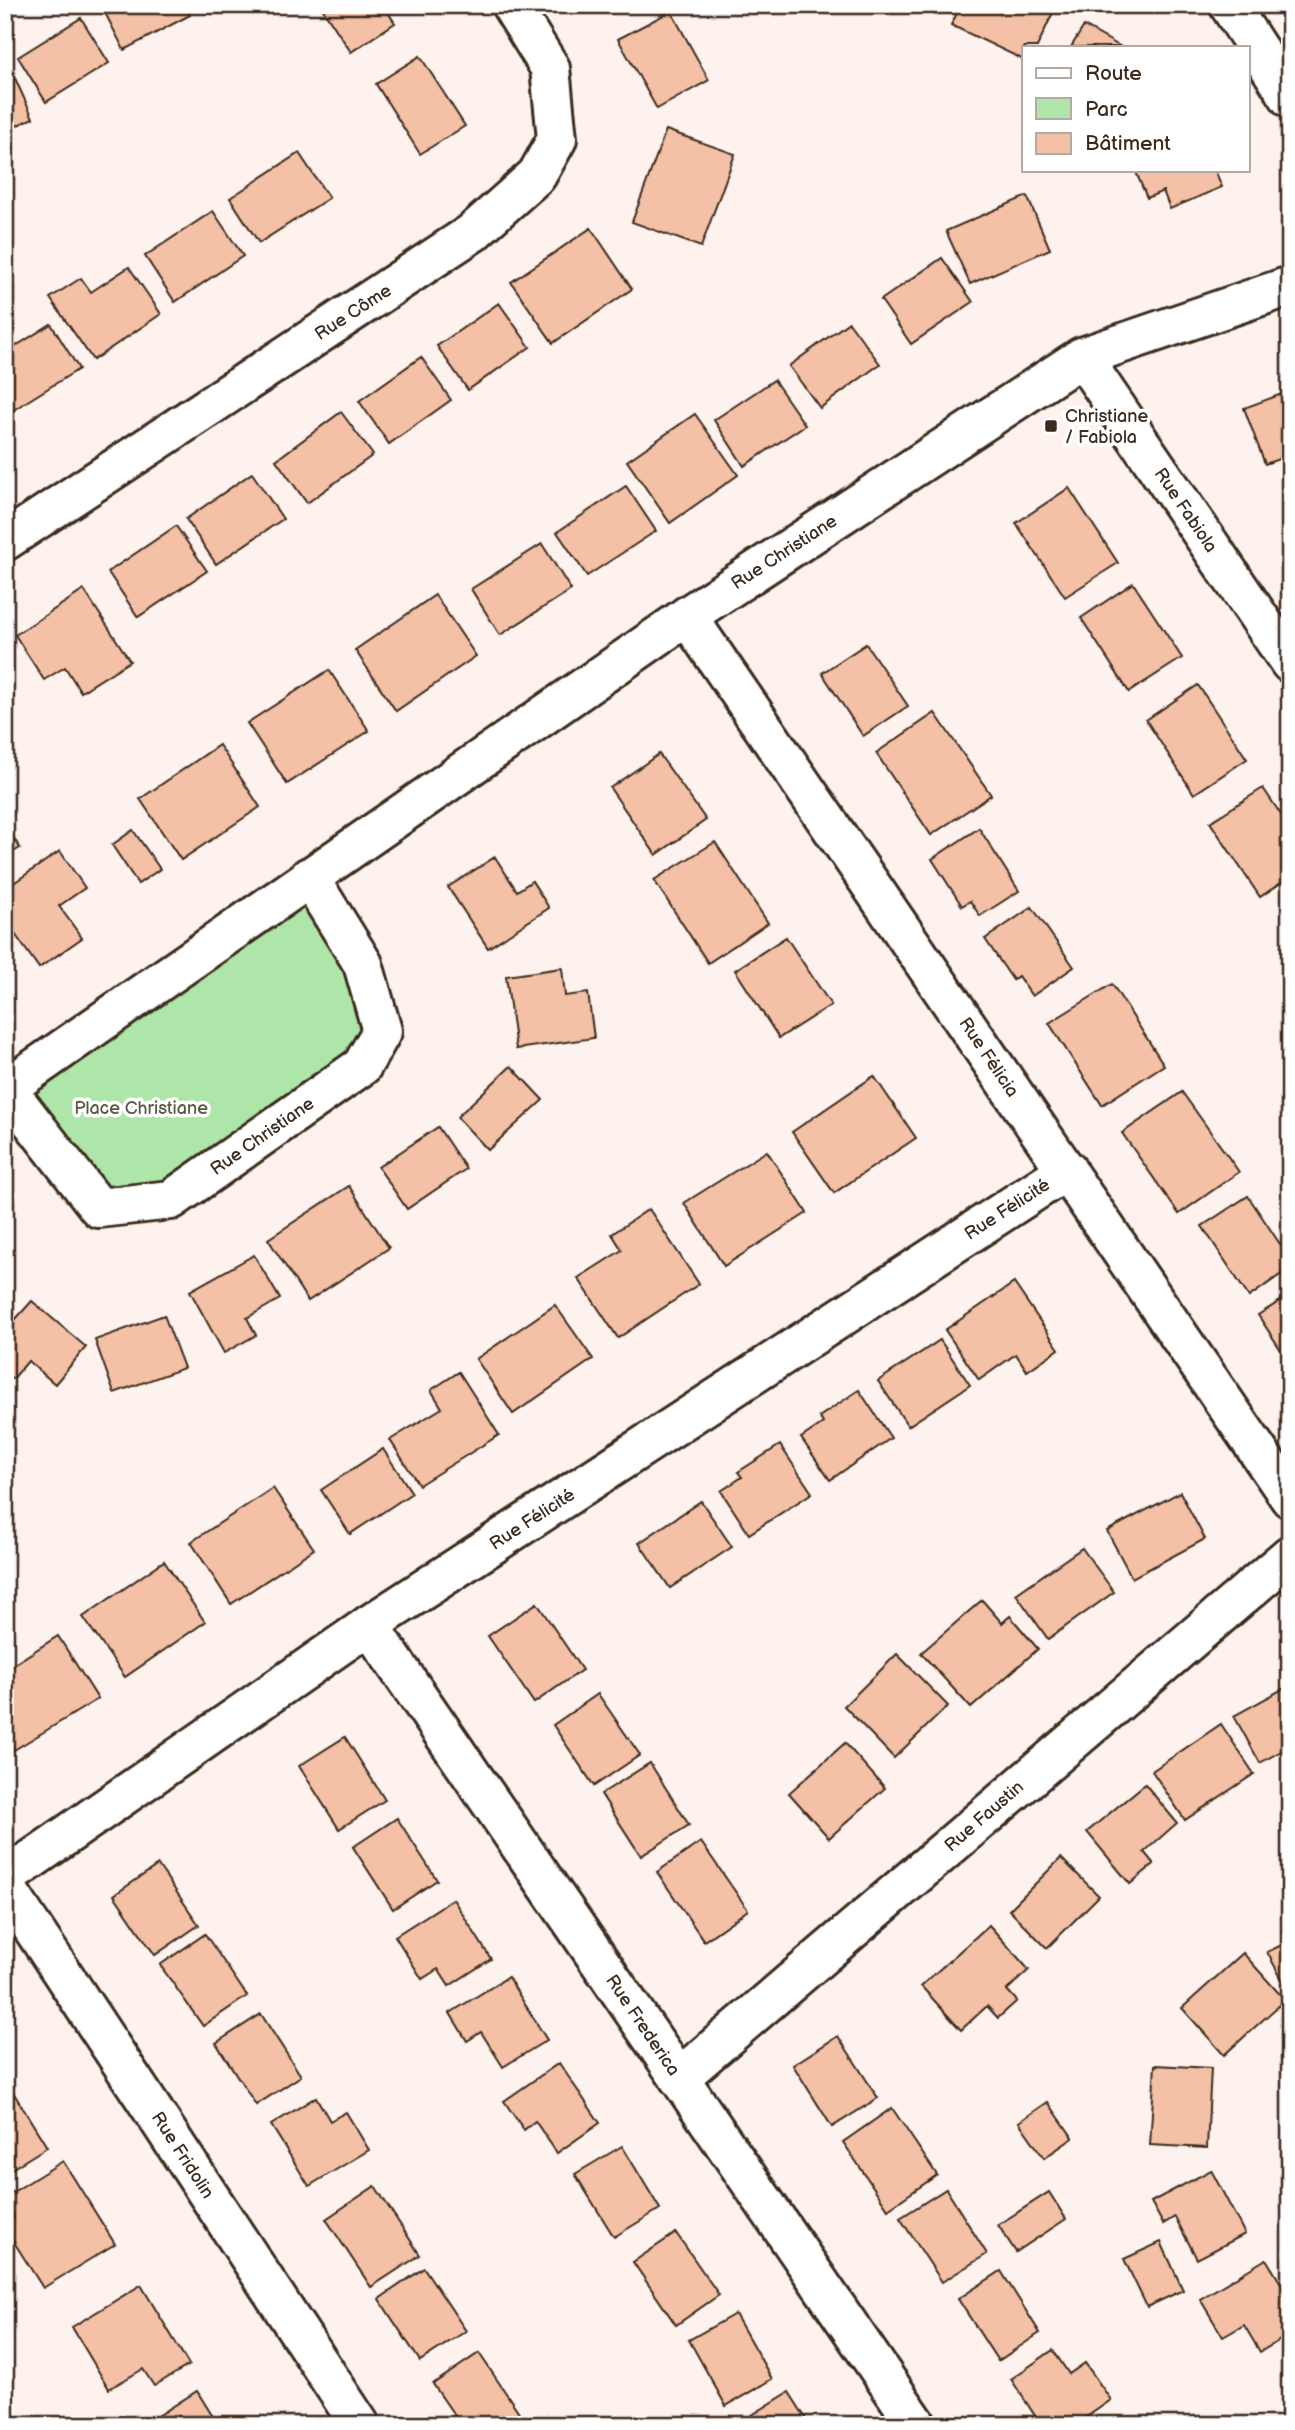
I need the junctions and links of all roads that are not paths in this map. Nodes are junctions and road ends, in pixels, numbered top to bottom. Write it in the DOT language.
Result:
graph roads {
  1 [pos="511,5"];
  2 [pos="1229,5"];
  3 [pos="1290,98"];
  4 [pos="1290,286"];
  5 [pos="1082,357"];
  6 [pos="5,541"];
  7 [pos="687,616"];
  8 [pos="1290,663"];
  9 [pos="309,877"];
  10 [pos="6,1088"];
  11 [pos="1066,1170"];
  12 [pos="1290,1497"];
  13 [pos="1290,1555"];
  14 [pos="369,1626"];
  15 [pos="5,1878"];
  16 [pos="5,1886"];
  17 [pos="679,2078"];
  18 [pos="360,2425"];
  19 [pos="917,2425"];
  1 -- 6 [label="street, Rue Côme"];
  2 -- 3 [label="street"];
  4 -- 5 [label="street, Rue Christiane"];
  5 -- 7 [label="street, Rue Christiane"];
  5 -- 8 [label="street, Rue Fabiola"];
  7 -- 9 [label="street, Rue Christiane"];
  7 -- 11 [label="street, Rue Félicia"];
  9 -- 10 [label="street, Rue Christiane"];
  9 -- 10 [label="street, Rue Christiane"];
  11 -- 12 [label="street, Rue Félicia"];
  11 -- 14 [label="street, Rue Félicité"];
  13 -- 17 [label="street, Rue Faustin"];
  14 -- 15 [label="street, Rue Félicité"];
  14 -- 17 [label="street, Rue Frederica"];
  16 -- 18 [label="street, Rue Fridolin"];
  17 -- 19 [label="street, Rue Frederica"];
}
